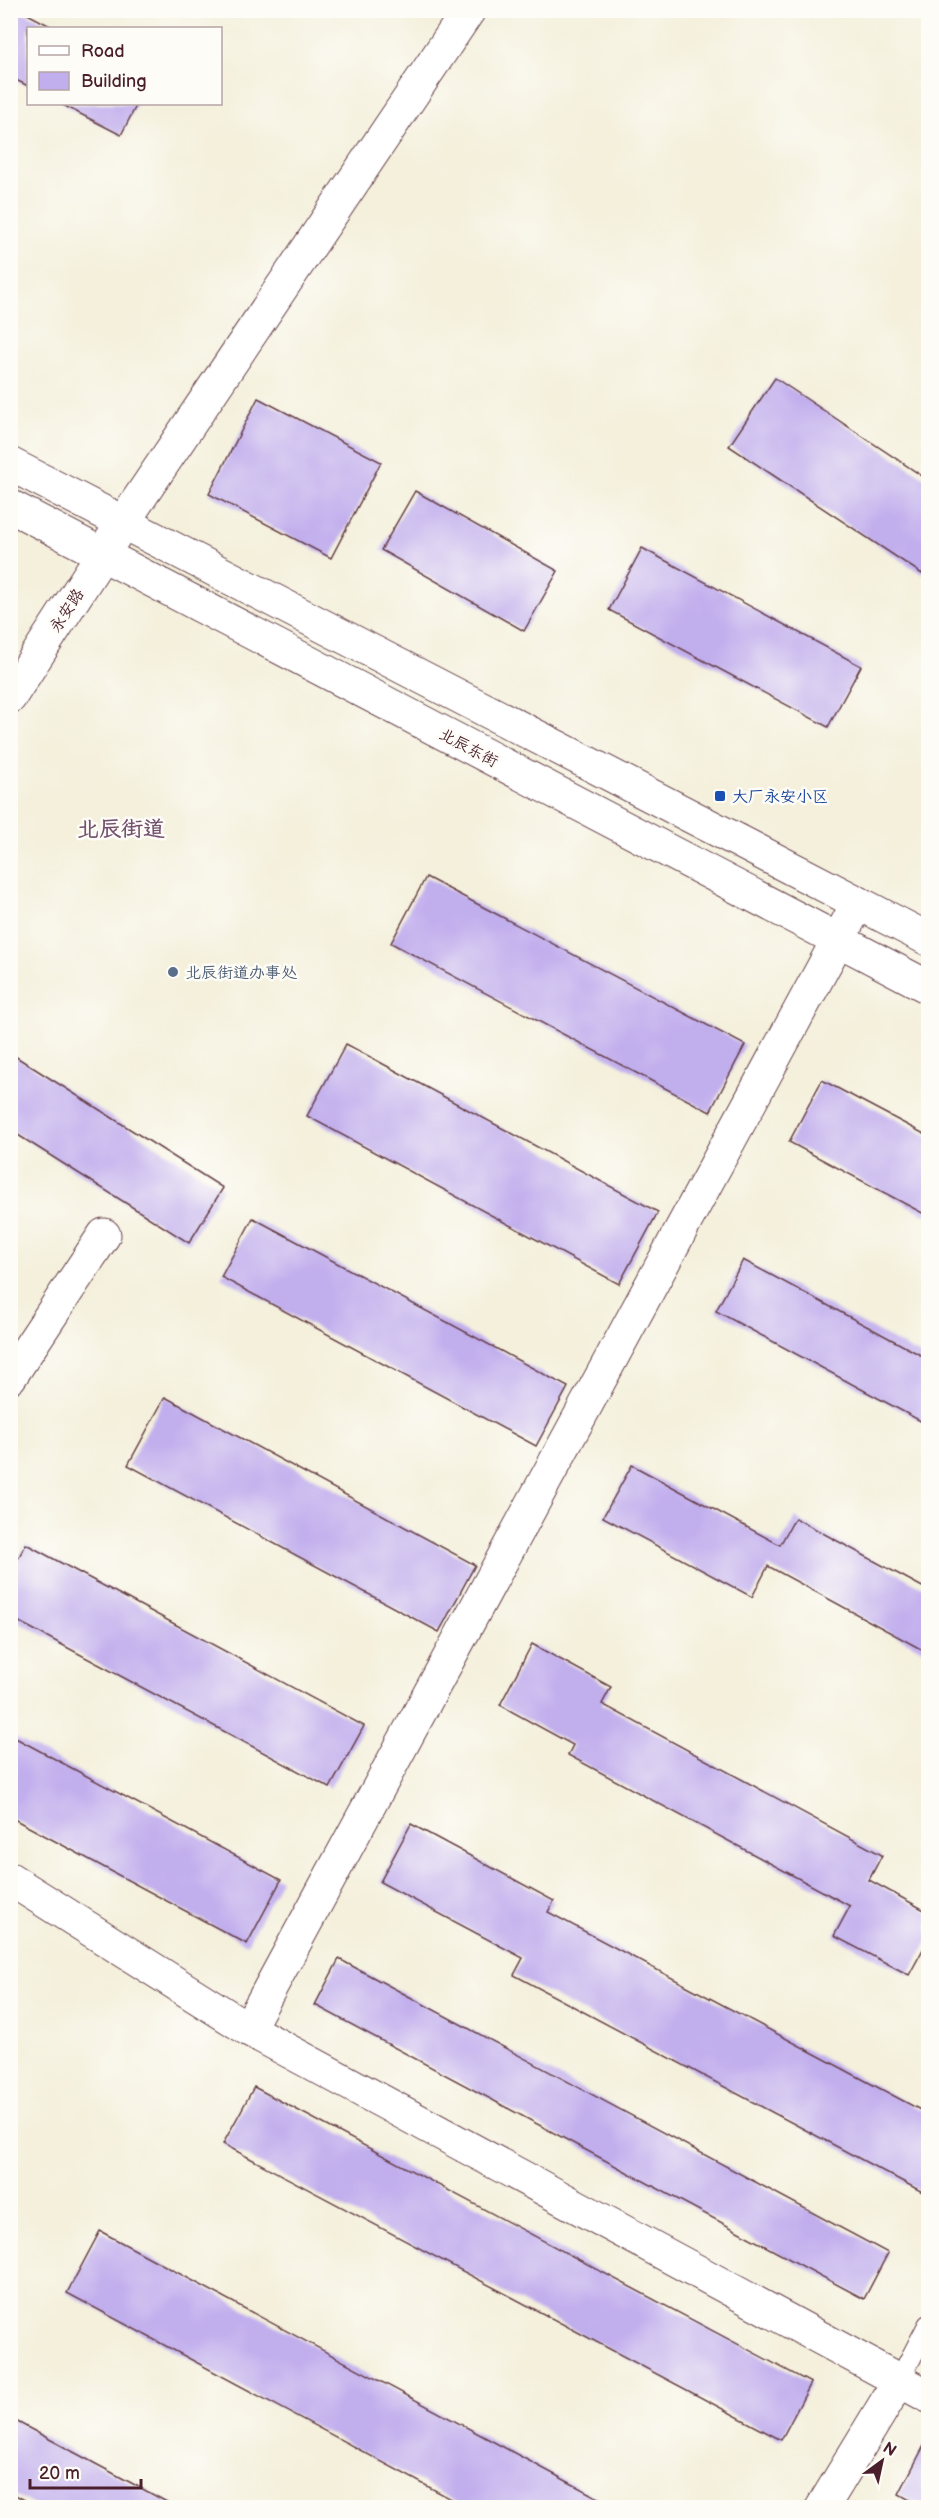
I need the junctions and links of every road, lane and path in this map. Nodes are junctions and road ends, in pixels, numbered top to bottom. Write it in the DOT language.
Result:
graph roads {
  1 [pos="469,10"];
  2 [pos="10,464"];
  3 [pos="10,506"];
  4 [pos="122,524"];
  5 [pos="102,555"];
  6 [pos="10,697"];
  7 [pos="858,903"];
  8 [pos="928,939"];
  9 [pos="928,987"];
  10 [pos="104,1235"];
  11 [pos="10,1377"];
  12 [pos="10,1879"];
  13 [pos="248,2029"];
  14 [pos="928,2325"];
  15 [pos="899,2381"];
  16 [pos="928,2396"];
  17 [pos="822,2508"];
  1 -- 4 [label="street, 永安路"];
  2 -- 4 [label="street"];
  3 -- 5 [label="street, 北辰东街"];
  4 -- 5 [label="street, 永安路"];
  4 -- 7 [label="street"];
  5 -- 6 [label="street, 永安路"];
  5 -- 9 [label="street, 北辰东街"];
  7 -- 8 [label="street"];
  7 -- 13 [label="street"];
  10 -- 11 [label="street"];
  12 -- 13 [label="street"];
  13 -- 15 [label="street"];
  14 -- 15 [label="lane"];
  15 -- 16 [label="street"];
  15 -- 17 [label="street"];
}
